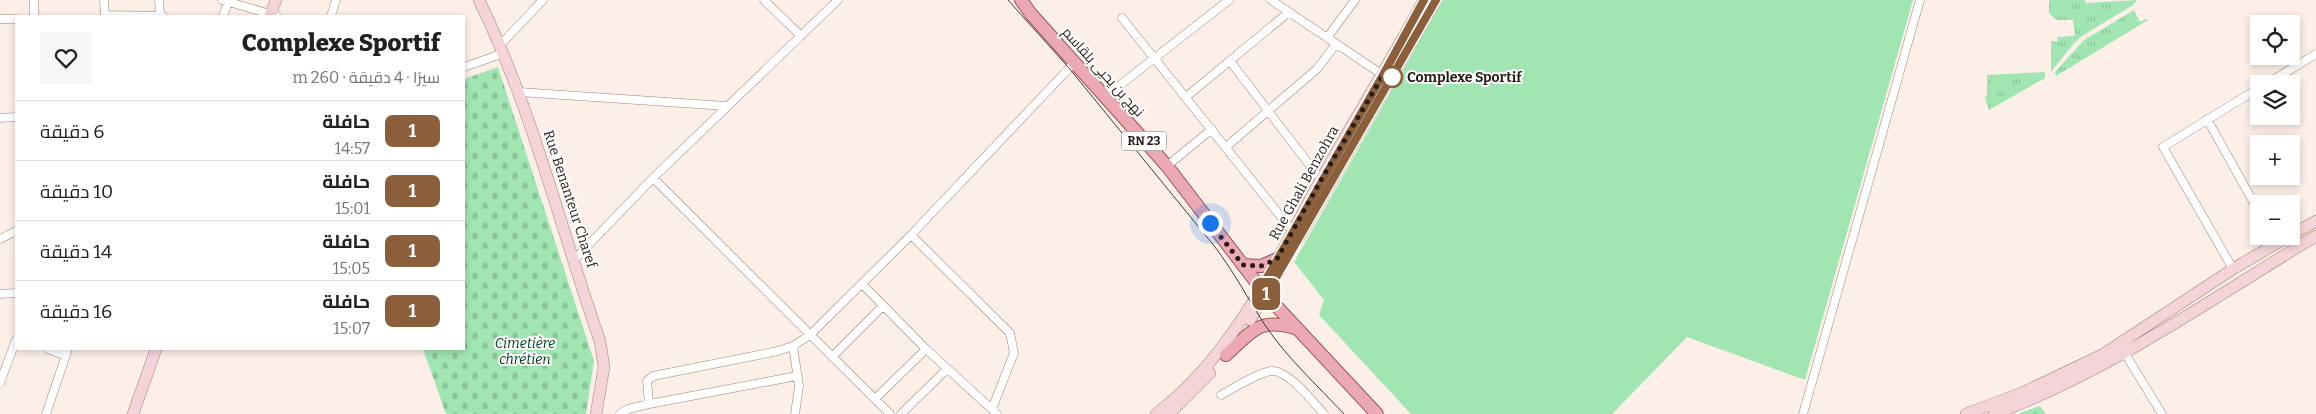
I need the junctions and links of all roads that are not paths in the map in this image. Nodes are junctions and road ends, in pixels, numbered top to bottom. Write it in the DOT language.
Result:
graph roads {
  1 [pos="34,0"];
  2 [pos="104,0"];
  3 [pos="159,0"];
  4 [pos="276,0"];
  5 [pos="334,0"];
  6 [pos="479,0"];
  7 [pos="543,0"];
  8 [pos="764,0"];
  9 [pos="838,0"];
  10 [pos="1021,0"];
  11 [pos="1229,0"];
  12 [pos="1355,0"];
  13 [pos="1424,0"];
  14 [pos="1436,0"];
  15 [pos="1920,0"];
  16 [pos="226,1"];
  17 [pos="1274,1"];
  18 [pos="1289,12"];
  19 [pos="34,15"];
  20 [pos="105,15"];
  21 [pos="161,15"];
  22 [pos="223,15"];
  23 [pos="270,15"];
  24 [pos="273,15"];
  25 [pos="331,15"];
  26 [pos="1122,18"];
  27 [pos="0,19"];
  28 [pos="15,19"];
  29 [pos="802,36"];
  30 [pos="1327,38"];
  31 [pos="1336,44"];
  32 [pos="502,49"];
  33 [pos="2316,54"];
  34 [pos="1154,58"];
  35 [pos="1230,61"];
  36 [pos="1075,62"];
  37 [pos="465,67"];
  38 [pos="2281,75"];
  39 [pos="1387,77"];
  40 [pos="519,92"];
  41 [pos="2250,93"];
  42 [pos="1106,96"];
  43 [pos="1186,97"];
  44 [pos="726,106"];
  45 [pos="1267,110"];
  46 [pos="15,117"];
  47 [pos="0,118"];
  48 [pos="2207,119"];
  49 [pos="1212,129"];
  50 [pos="1226,147"];
  51 [pos="1167,166"];
  52 [pos="653,178"];
  53 [pos="1321,180"];
  54 [pos="2250,196"];
  55 [pos="2316,221"];
  56 [pos="2300,230"];
  57 [pos="15,232"];
  58 [pos="1296,235"];
  59 [pos="911,236"];
  60 [pos="2316,236"];
  61 [pos="0,239"];
  62 [pos="2267,245"];
  63 [pos="1277,259"];
  64 [pos="574,260"];
  65 [pos="1243,265"];
  66 [pos="2233,270"];
  67 [pos="862,284"];
  68 [pos="1263,291"];
  69 [pos="15,293"];
  70 [pos="0,294"];
  71 [pos="883,306"];
  72 [pos="1295,328"];
  73 [pos="810,335"];
  74 [pos="15,343"];
  75 [pos="793,346"];
  76 [pos="926,349"];
  77 [pos="156,350"];
  78 [pos="67,352"];
  79 [pos="2124,352"];
  80 [pos="1226,355"];
  81 [pos="832,357"];
  82 [pos="947,368"];
  83 [pos="797,376"];
  84 [pos="0,383"];
  85 [pos="1221,395"];
  86 [pos="875,399"];
  87 [pos="649,404"];
  88 [pos="995,411"];
  89 [pos="46,414"];
  90 [pos="133,414"];
  91 [pos="596,414"];
  92 [pos="620,414"];
  93 [pos="795,414"];
  94 [pos="890,414"];
  95 [pos="901,414"];
  96 [pos="1156,414"];
  97 [pos="1169,414"];
  98 [pos="1324,414"];
  99 [pos="1376,414"];
  100 [pos="1803,414"];
  101 [pos="1966,414"];
  102 [pos="1994,414"];
  103 [pos="2162,414"];
  1 -- 19 [label="street"];
  2 -- 20 [label="street"];
  3 -- 21 [label="street"];
  4 -- 24 [label="main road"];
  5 -- 25 [label="street"];
  6 -- 32 [label="main road, Rue Benanteur Charef"];
  7 -- 32 [label="street"];
  8 -- 29 [label="street"];
  9 -- 29 [label="street"];
  10 -- 36 [label="main road, نهج بن يحيى بلقاسم / RN 23"];
  11 -- 34 [label="street"];
  12 -- 30 [label="street"];
  13 -- 39 [label="main road, Rue Ghali Benzohra"];
  14 -- 39 [label="main road, Rue Ghali Benzohra"];
  15 -- 100 [label="street"];
  16 -- 22 [label="street"];
  16 -- 23 [label="street"];
  17 -- 18 [label="street"];
  18 -- 30 [label="street"];
  18 -- 35 [label="street"];
  26 -- 34 [label="street"];
  27 -- 28 [label="street"];
  29 -- 44 [label="street"];
  30 -- 31 [label="street"];
  31 -- 39 [label="street"];
  31 -- 45 [label="street"];
  32 -- 37 [label="street"];
  32 -- 40 [label="main road, Rue Benanteur Charef"];
  33 -- 38 [label="street"];
  34 -- 42 [label="street"];
  34 -- 43 [label="street"];
  35 -- 43 [label="street"];
  35 -- 45 [label="street"];
  36 -- 42 [label="main road, نهج بن يحيى بلقاسم / RN 23"];
  36 -- 59 [label="street"];
  39 -- 53 [label="main road, Rue Ghali Benzohra"];
  39 -- 58 [label="main road, Rue Ghali Benzohra"];
  40 -- 44 [label="street"];
  40 -- 64 [label="main road, Rue Benanteur Charef"];
  41 -- 48 [label="street"];
  42 -- 51 [label="main road, نهج بن يحيى بلقاسم / RN 23"];
  43 -- 49 [label="street"];
  44 -- 52 [label="street"];
  45 -- 50 [label="street"];
  45 -- 53 [label="street"];
  46 -- 47 [label="street"];
  48 -- 54 [label="street"];
  48 -- 66 [label="street"];
  49 -- 50 [label="street"];
  49 -- 51 [label="street"];
  50 -- 58 [label="street"];
  51 -- 65 [label="main road, نهج بن يحيى بلقاسم / RN 23"];
  52 -- 64 [label="street"];
  52 -- 73 [label="street"];
  53 -- 58 [label="main road, Rue Ghali Benzohra"];
  55 -- 56 [label="main road"];
  57 -- 61 [label="street"];
  58 -- 63 [label="main road, Rue Ghali Benzohra"];
  58 -- 68 [label="main road, Rue Ghali Benzohra"];
  59 -- 67 [label="street"];
  59 -- 88 [label="street"];
  60 -- 79 [label="main road"];
  62 -- 66 [label="main road"];
  63 -- 65 [label="main road"];
  63 -- 68 [label="main road, Rue Ghali Benzohra"];
  64 -- 91 [label="main road, Rue Benanteur Charef"];
  65 -- 68 [label="main road, نهج بن يحيى بلقاسم / RN 23"];
  66 -- 101 [label="main road"];
  67 -- 71 [label="street"];
  67 -- 73 [label="street"];
  68 -- 72 [label="main road, نهج بن يحيى بلقاسم / RN 23"];
  68 -- 80 [label="main road, Rue Ghali Benzohra"];
  68 -- 96 [label="main road, Rue Ghali Benzohra"];
  69 -- 70 [label="street"];
  71 -- 76 [label="street"];
  71 -- 81 [label="street"];
  72 -- 80 [label="main road"];
  72 -- 99 [label="main road, نهج بن يحيى بلقاسم / RN 23"];
  73 -- 75 [label="street"];
  73 -- 81 [label="street"];
  74 -- 84 [label="street"];
  75 -- 83 [label="street"];
  75 -- 87 [label="street"];
  76 -- 82 [label="street"];
  76 -- 86 [label="street"];
  77 -- 90 [label="main road"];
  78 -- 89 [label="street"];
  79 -- 102 [label="main road"];
  79 -- 103 [label="street"];
  80 -- 97 [label="main road, Rue Ghali Benzohra"];
  81 -- 86 [label="street"];
  82 -- 88 [label="street"];
  82 -- 95 [label="street"];
  83 -- 87 [label="street"];
  83 -- 93 [label="street"];
  85 -- 98 [label="street"];
  86 -- 94 [label="street"];
  87 -- 92 [label="street"];
}
